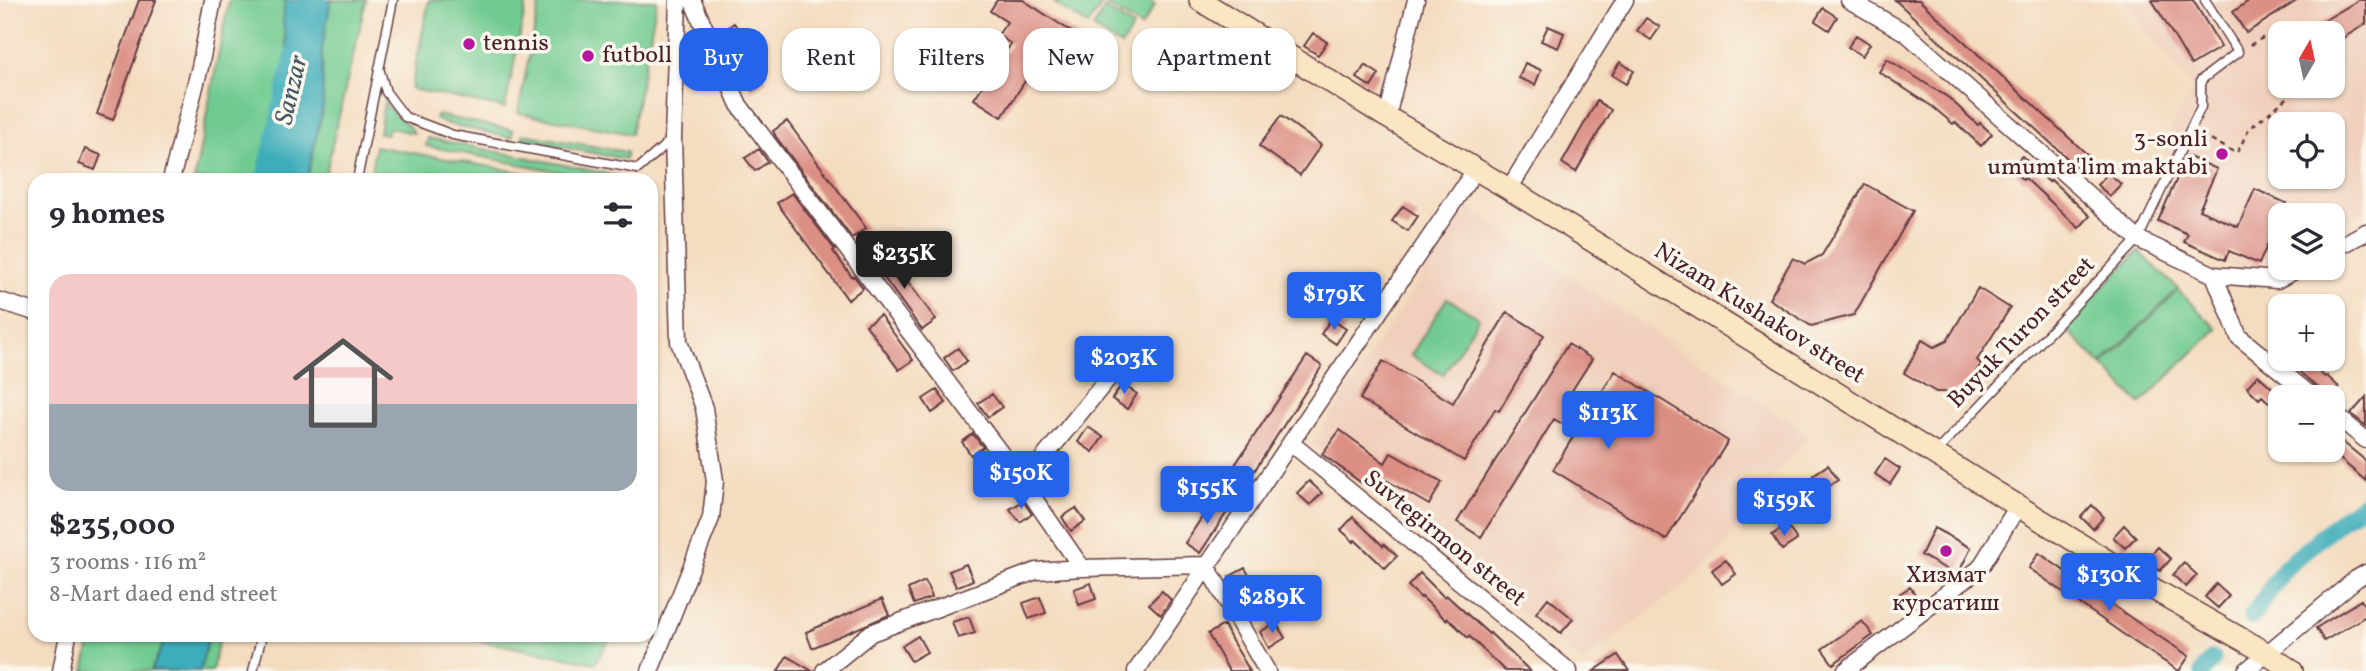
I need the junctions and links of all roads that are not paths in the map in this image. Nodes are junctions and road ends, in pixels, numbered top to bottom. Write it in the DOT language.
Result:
graph roads {
  1 [pos="213,0"];
  2 [pos="393,0"];
  3 [pos="678,0"];
  4 [pos="692,0"];
  5 [pos="1200,0"];
  6 [pos="1416,0"];
  7 [pos="1625,0"];
  8 [pos="1849,0"];
  9 [pos="2205,0"];
  10 [pos="379,68"];
  11 [pos="1387,117"];
  12 [pos="673,138"];
  13 [pos="1476,169"];
  14 [pos="173,173"];
  15 [pos="358,173"];
  16 [pos="1509,189"];
  17 [pos="2366,232"];
  18 [pos="2138,239"];
  19 [pos="2345,243"];
  20 [pos="2214,275"];
  21 [pos="2268,279"];
  22 [pos="0,301"];
  23 [pos="28,310"];
  24 [pos="1133,348"];
  25 [pos="2298,385"];
  26 [pos="2345,423"];
  27 [pos="2366,440"];
  28 [pos="1291,443"];
  29 [pos="1934,454"];
  30 [pos="1023,483"];
  31 [pos="2018,506"];
  32 [pos="1206,565"];
  33 [pos="1082,568"];
  34 [pos="2366,573"];
  35 [pos="67,642"];
  36 [pos="260,642"];
  37 [pos="2266,653"];
  38 [pos="1849,670"];
  39 [pos="61,671"];
  40 [pos="253,671"];
  41 [pos="650,671"];
  42 [pos="824,671"];
  43 [pos="1136,671"];
  44 [pos="1267,671"];
  45 [pos="1569,671"];
  46 [pos="2246,671"];
  47 [pos="2292,671"];
  1 -- 14 [label="street"];
  2 -- 10 [label="lane"];
  3 -- 12 [label="street"];
  4 -- 30 [label="street"];
  5 -- 11 [label="main road, Nizam Kushakov street"];
  6 -- 11 [label="street"];
  7 -- 16 [label="street"];
  8 -- 18 [label="street"];
  9 -- 18 [label="lane, Buyuk Turon street"];
  10 -- 12 [label="lane"];
  10 -- 15 [label="lane"];
  11 -- 13 [label="main road, Nizam Kushakov street"];
  12 -- 41 [label="street"];
  13 -- 16 [label="main road, Nizam Kushakov street"];
  13 -- 28 [label="street"];
  16 -- 29 [label="main road, Nizam Kushakov street"];
  17 -- 19 [label="street"];
  18 -- 20 [label="street"];
  18 -- 29 [label="lane, Buyuk Turon street"];
  20 -- 21 [label="street"];
  20 -- 25 [label="street"];
  22 -- 23 [label="street"];
  24 -- 30 [label="street"];
  26 -- 27 [label="street"];
  28 -- 32 [label="street"];
  28 -- 45 [label="street, Suvtegirmon street"];
  29 -- 31 [label="main road, Nizam Kushakov street"];
  30 -- 33 [label="street"];
  31 -- 37 [label="main road, Nizam Kushakov street"];
  31 -- 38 [label="street"];
  32 -- 33 [label="street"];
  32 -- 43 [label="street"];
  32 -- 44 [label="street"];
  33 -- 42 [label="street"];
  34 -- 37 [label="street"];
  35 -- 39 [label="street"];
  36 -- 40 [label="lane"];
  37 -- 46 [label="street"];
  37 -- 47 [label="main road, Nizam Kushakov street"];
}
